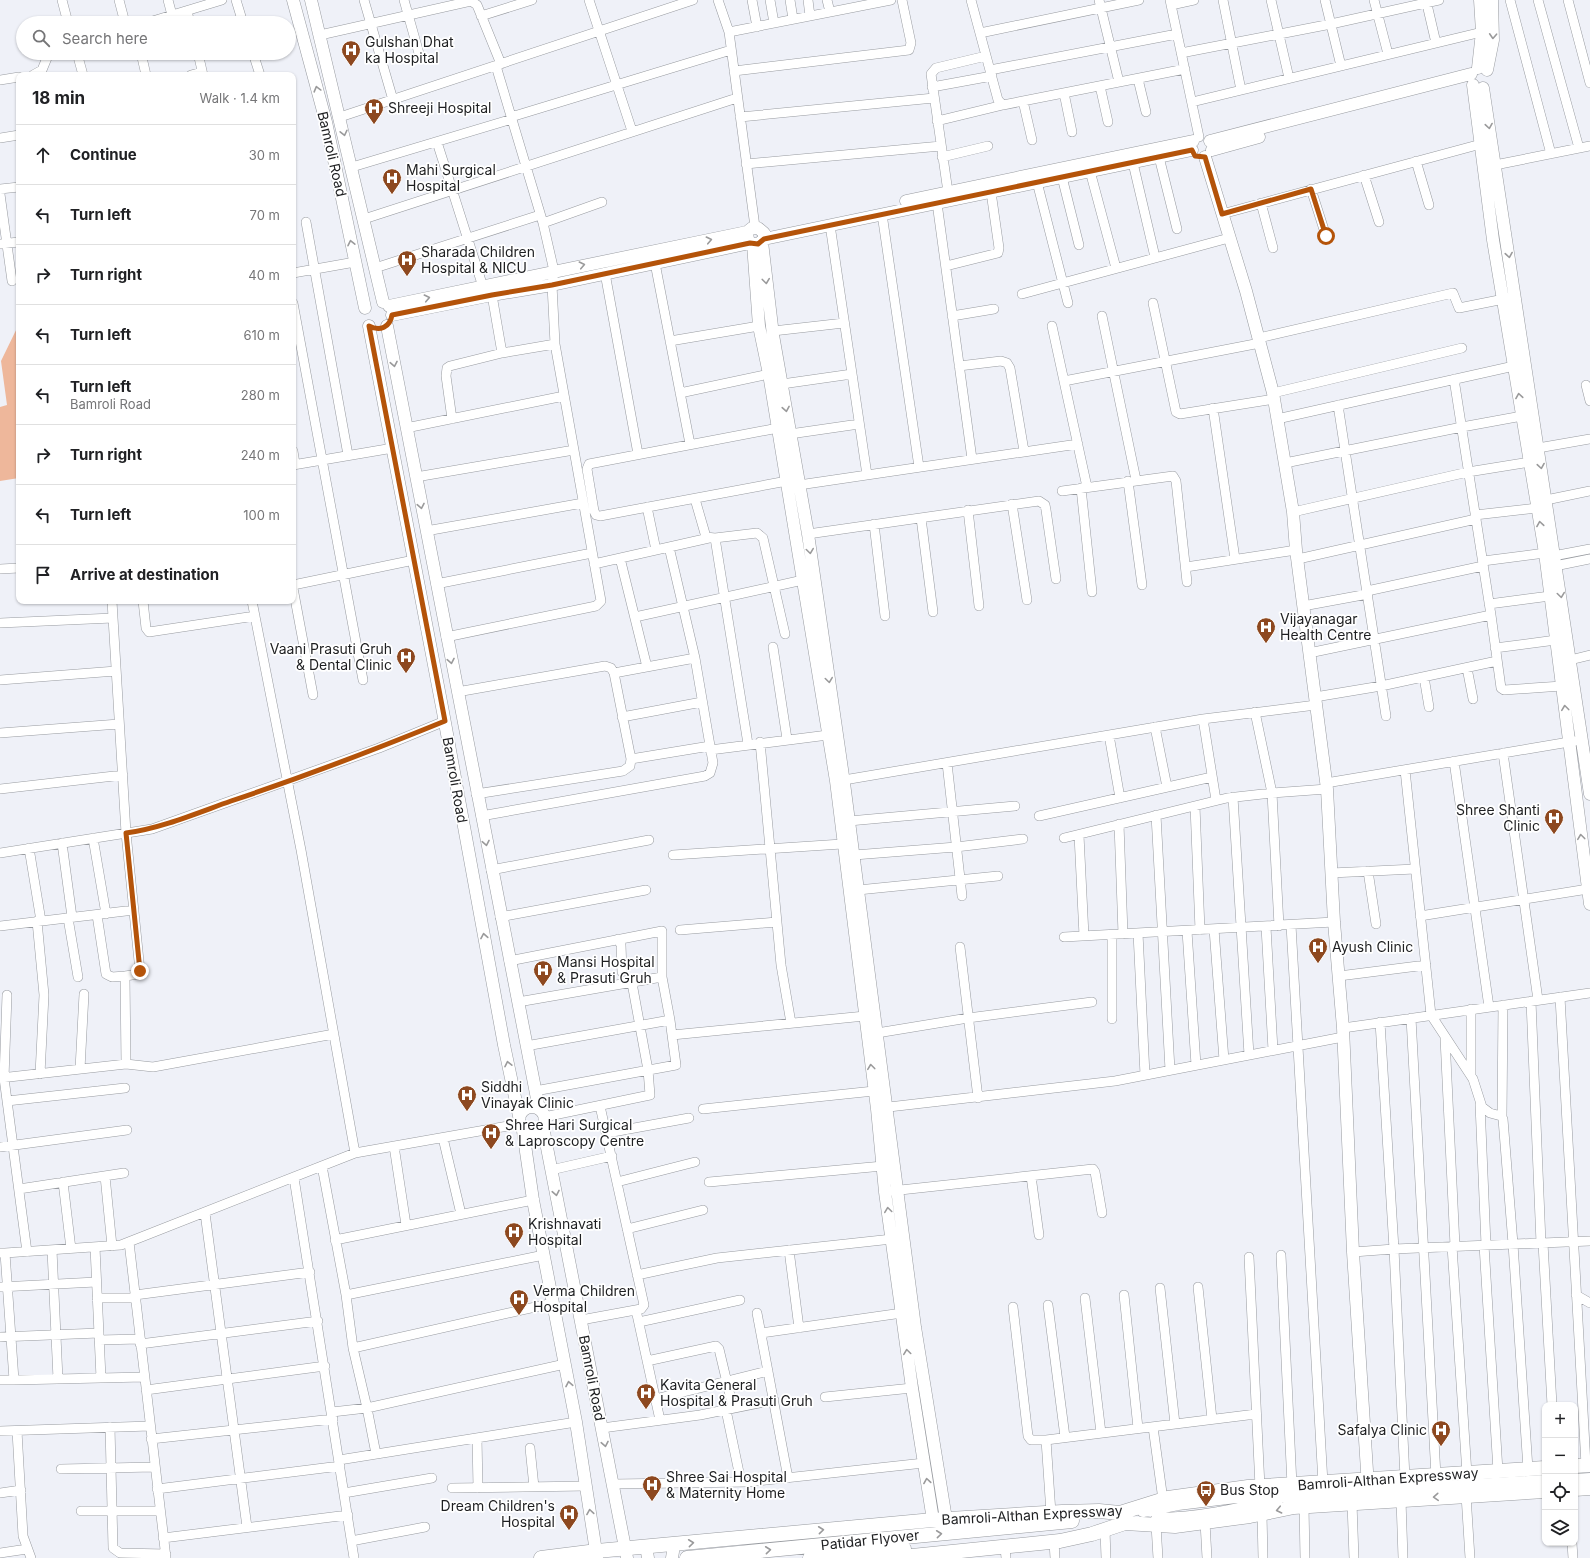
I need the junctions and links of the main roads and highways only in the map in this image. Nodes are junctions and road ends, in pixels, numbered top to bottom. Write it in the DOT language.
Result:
graph roads {
  1 [pos="1542,1468"];
  2 [pos="1590,1488"];
  3 [pos="1578,1489"];
  4 [pos="1542,1490"];
  5 [pos="1367,1491"];
  6 [pos="1099,1511"];
  7 [pos="1123,1518"];
  8 [pos="1059,1532"];
  9 [pos="673,1551"];
  10 [pos="647,1552"];
  11 [pos="1005,1552"];
  12 [pos="627,1553"];
  13 [pos="597,1554"];
  14 [pos="541,1558"];
  15 [pos="687,1558"];
  16 [pos="810,1558"];
  17 [pos="898,1558"];
  1 -- 5 [label="main road, Bamroli-Althan Expressway"];
  2 -- 3 [label="main road"];
  4 -- 5 [label="main road, one-way"];
  5 -- 7 [label="main road, Bamroli-Althan Expressway"];
  5 -- 7 [label="main road, one-way"];
  6 -- 7 [label="main road, Bamroli-Althan Expressway"];
  6 -- 8 [label="main road, Patidar Flyover"];
  9 -- 6 [label="main road, Bamroli-Althan Expressway, one-way"];
  7 -- 8 [label="main road, Patidar Flyover"];
  8 -- 11 [label="main road, Bamroli-Althan Expressway"];
  15 -- 8 [label="main road, Patidar Flyover, one-way"];
  8 -- 16 [label="main road, Patidar Flyover"];
  9 -- 10 [label="main road, Bamroli-Althan Expressway"];
  10 -- 12 [label="main road, Bamroli-Althan Expressway"];
  11 -- 17 [label="main road, Bamroli-Althan Expressway"];
  12 -- 13 [label="main road, Bamroli-Althan Expressway"];
  13 -- 14 [label="main road, Bamroli-Althan Expressway"];
}
